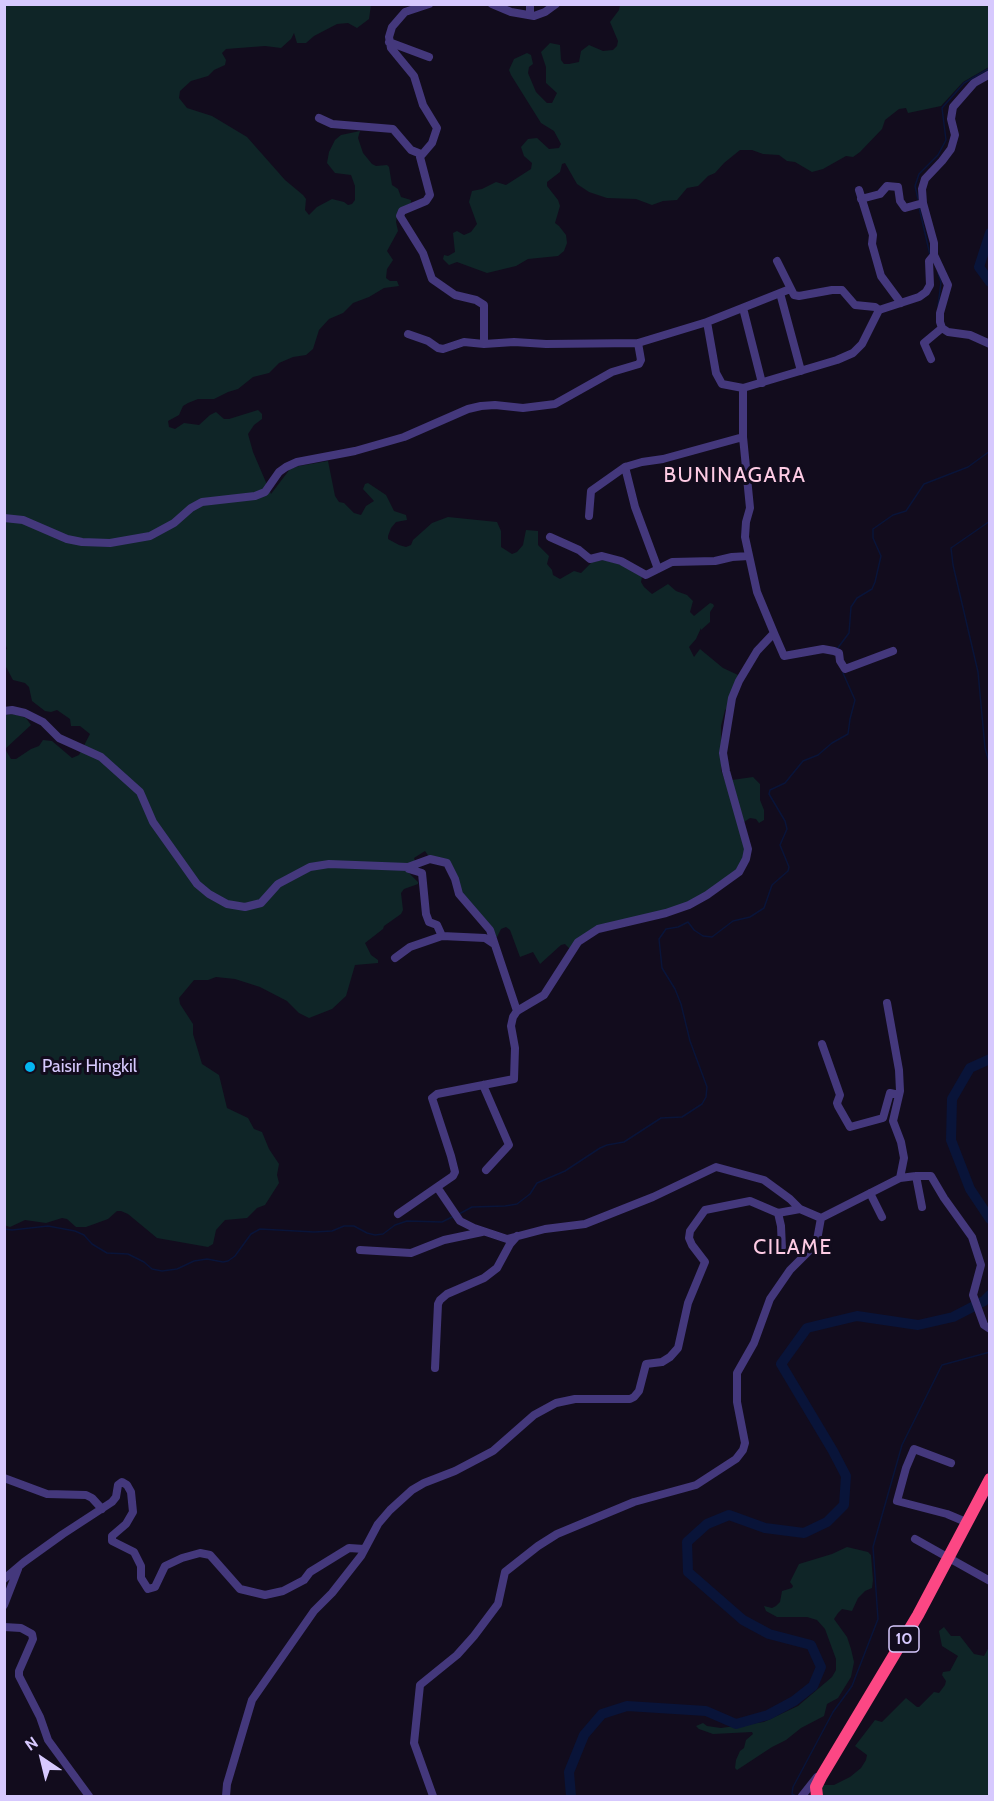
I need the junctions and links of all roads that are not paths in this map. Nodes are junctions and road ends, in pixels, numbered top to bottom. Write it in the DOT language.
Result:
graph roads {
  1 [pos="429,4"];
  2 [pos="492,4"];
  3 [pos="530,4"];
  4 [pos="556,4"];
  5 [pos="530,15"];
  6 [pos="389,42"];
  7 [pos="429,57"];
  8 [pos="990,74"];
  9 [pos="319,118"];
  10 [pos="421,154"];
  11 [pos="920,203"];
  12 [pos="933,257"];
  13 [pos="777,261"];
  14 [pos="790,289"];
  15 [pos="780,293"];
  16 [pos="901,303"];
  17 [pos="743,308"];
  18 [pos="879,310"];
  19 [pos="707,322"];
  20 [pos="941,329"];
  21 [pos="408,334"];
  22 [pos="638,343"];
  23 [pos="484,344"];
  24 [pos="990,344"];
  25 [pos="931,359"];
  26 [pos="801,371"];
  27 [pos="762,383"];
  28 [pos="743,388"];
  29 [pos="743,437"];
  30 [pos="625,467"];
  31 [pos="589,516"];
  32 [pos="4,518"];
  33 [pos="550,537"];
  34 [pos="749,556"];
  35 [pos="658,569"];
  36 [pos="774,633"];
  37 [pos="893,651"];
  38 [pos="4,711"];
  39 [pos="406,867"];
  40 [pos="442,936"];
  41 [pos="494,945"];
  42 [pos="395,958"];
  43 [pos="887,1004"];
  44 [pos="517,1011"];
  45 [pos="822,1044"];
  46 [pos="483,1085"];
  47 [pos="900,1095"];
  48 [pos="486,1170"];
  49 [pos="916,1176"];
  50 [pos="900,1178"];
  51 [pos="437,1187"];
  52 [pos="870,1194"];
  53 [pos="922,1207"];
  54 [pos="800,1209"];
  55 [pos="778,1213"];
  56 [pos="398,1214"];
  57 [pos="882,1216"];
  58 [pos="821,1218"];
  59 [pos="483,1231"];
  60 [pos="517,1236"];
  61 [pos="782,1249"];
  62 [pos="360,1250"];
  63 [pos="990,1329"];
  64 [pos="435,1368"];
  65 [pos="951,1463"];
  66 [pos="4,1478"];
  67 [pos="990,1479"];
  68 [pos="102,1509"];
  69 [pos="966,1522"];
  70 [pos="915,1539"];
  71 [pos="364,1549"];
  72 [pos="948,1558"];
  73 [pos="19,1566"];
  74 [pos="4,1580"];
  75 [pos="990,1581"];
  76 [pos="4,1605"];
  77 [pos="4,1628"];
  78 [pos="821,1777"];
  79 [pos="89,1797"];
  80 [pos="223,1797"];
  81 [pos="432,1797"];
  82 [pos="802,1797"];
  83 [pos="818,1797"];
  1 -- 6 [label="street"];
  2 -- 5 [label="street"];
  3 -- 5 [label="street"];
  4 -- 5 [label="street"];
  6 -- 7 [label="street"];
  6 -- 10 [label="street"];
  8 -- 11 [label="street"];
  9 -- 10 [label="street"];
  10 -- 23 [label="street"];
  11 -- 12 [label="street"];
  11 -- 16 [label="street"];
  12 -- 16 [label="street"];
  12 -- 20 [label="street"];
  13 -- 14 [label="street"];
  14 -- 15 [label="street"];
  14 -- 18 [label="street"];
  15 -- 17 [label="street"];
  15 -- 26 [label="street"];
  16 -- 18 [label="street"];
  17 -- 19 [label="street"];
  17 -- 27 [label="street"];
  18 -- 26 [label="street"];
  19 -- 22 [label="street"];
  19 -- 28 [label="street"];
  20 -- 24 [label="street"];
  20 -- 25 [label="street"];
  21 -- 23 [label="street"];
  22 -- 23 [label="street"];
  22 -- 32 [label="street"];
  26 -- 27 [label="street"];
  27 -- 28 [label="street"];
  28 -- 29 [label="street"];
  29 -- 30 [label="street"];
  29 -- 34 [label="street"];
  30 -- 31 [label="street"];
  30 -- 35 [label="street"];
  33 -- 35 [label="street"];
  34 -- 35 [label="street"];
  34 -- 36 [label="street"];
  36 -- 37 [label="street"];
  36 -- 44 [label="street"];
  38 -- 39 [label="street"];
  39 -- 40 [label="street"];
  39 -- 41 [label="street"];
  40 -- 41 [label="street"];
  40 -- 42 [label="street"];
  41 -- 44 [label="street"];
  43 -- 47 [label="street"];
  44 -- 46 [label="street"];
  45 -- 47 [label="street"];
  46 -- 48 [label="street"];
  46 -- 51 [label="street"];
  47 -- 50 [label="street"];
  49 -- 50 [label="street"];
  49 -- 53 [label="street"];
  49 -- 63 [label="street"];
  50 -- 52 [label="street"];
  51 -- 56 [label="street"];
  51 -- 59 [label="street"];
  52 -- 57 [label="street"];
  52 -- 58 [label="street"];
  54 -- 55 [label="street"];
  54 -- 58 [label="street"];
  54 -- 60 [label="street"];
  55 -- 61 [label="street"];
  55 -- 71 [label="street"];
  58 -- 81 [label="street"];
  59 -- 60 [label="street"];
  59 -- 62 [label="street"];
  60 -- 64 [label="street"];
  65 -- 69 [label="street"];
  66 -- 68 [label="street"];
  67 -- 69 [label="highway, 10"];
  68 -- 71 [label="street"];
  68 -- 73 [label="street"];
  69 -- 72 [label="highway, 10"];
  70 -- 72 [label="street"];
  71 -- 80 [label="street"];
  72 -- 75 [label="street"];
  72 -- 78 [label="highway, 10"];
  73 -- 74 [label="street"];
  73 -- 76 [label="street"];
  77 -- 79 [label="street"];
  78 -- 82 [label="street"];
  78 -- 83 [label="highway, 10"];
}
